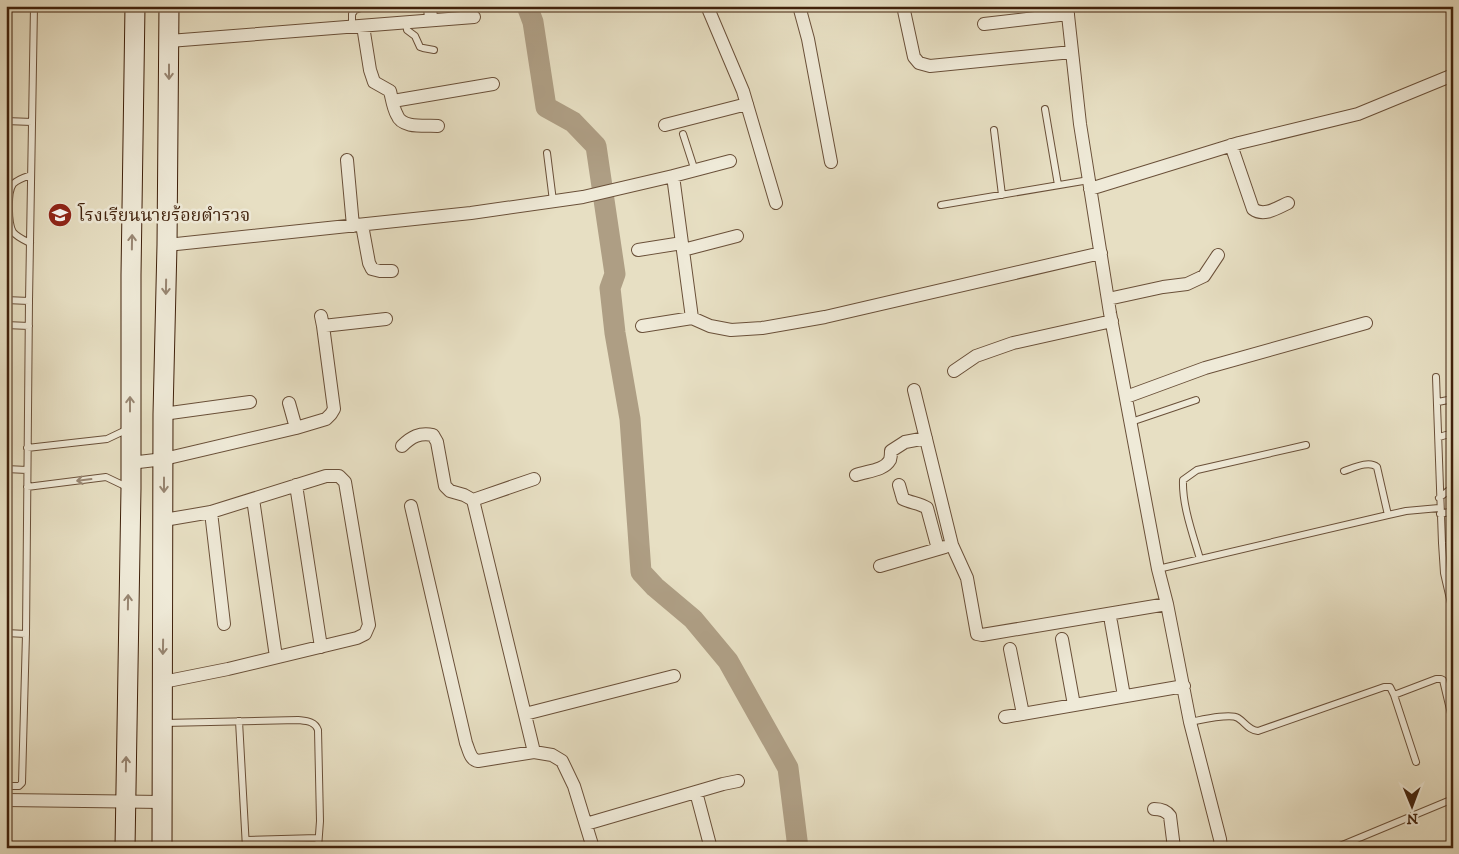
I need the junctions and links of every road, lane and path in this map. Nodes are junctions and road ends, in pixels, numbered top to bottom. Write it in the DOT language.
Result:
graph roads {
  1 [pos="34,6"];
  2 [pos="135,6"];
  3 [pos="169,6"];
  4 [pos="380,6"];
  5 [pos="430,6"];
  6 [pos="707,6"];
  7 [pos="799,6"];
  8 [pos="904,6"];
  9 [pos="1067,10"];
  10 [pos="474,17"];
  11 [pos="431,20"];
  12 [pos="406,22"];
  13 [pos="984,24"];
  14 [pos="358,26"];
  15 [pos="169,41"];
  16 [pos="434,50"];
  17 [pos="1072,52"];
  18 [pos="1453,75"];
  19 [pos="493,84"];
  20 [pos="393,101"];
  21 [pos="747,104"];
  22 [pos="1046,109"];
  23 [pos="6,121"];
  24 [pos="32,122"];
  25 [pos="665,125"];
  26 [pos="438,126"];
  27 [pos="994,130"];
  28 [pos="683,134"];
  29 [pos="1231,145"];
  30 [pos="547,152"];
  31 [pos="347,160"];
  32 [pos="730,161"];
  33 [pos="831,162"];
  34 [pos="695,171"];
  35 [pos="31,175"];
  36 [pos="673,176"];
  37 [pos="1058,185"];
  38 [pos="1090,185"];
  39 [pos="1002,194"];
  40 [pos="553,201"];
  41 [pos="776,203"];
  42 [pos="1288,203"];
  43 [pos="941,205"];
  44 [pos="358,226"];
  45 [pos="737,236"];
  46 [pos="30,244"];
  47 [pos="167,246"];
  48 [pos="682,247"];
  49 [pos="638,250"];
  50 [pos="1100,253"];
  51 [pos="1218,255"];
  52 [pos="392,271"];
  53 [pos="1108,299"];
  54 [pos="6,300"];
  55 [pos="29,301"];
  56 [pos="692,318"];
  57 [pos="386,319"];
  58 [pos="1112,321"];
  59 [pos="1366,323"];
  60 [pos="6,325"];
  61 [pos="29,326"];
  62 [pos="642,326"];
  63 [pos="954,371"];
  64 [pos="1436,377"];
  65 [pos="914,390"];
  66 [pos="1126,397"];
  67 [pos="1453,399"];
  68 [pos="1196,400"];
  69 [pos="250,402"];
  70 [pos="1438,402"];
  71 [pos="289,403"];
  72 [pos="163,414"];
  73 [pos="1131,422"];
  74 [pos="130,428"];
  75 [pos="296,428"];
  76 [pos="1453,433"];
  77 [pos="1439,437"];
  78 [pos="926,438"];
  79 [pos="1306,445"];
  80 [pos="402,446"];
  81 [pos="27,448"];
  82 [pos="164,459"];
  83 [pos="130,463"];
  84 [pos="6,469"];
  85 [pos="27,470"];
  86 [pos="1344,471"];
  87 [pos="856,475"];
  88 [pos="534,479"];
  89 [pos="296,485"];
  90 [pos="899,485"];
  91 [pos="27,487"];
  92 [pos="1453,487"];
  93 [pos="131,488"];
  94 [pos="1440,498"];
  95 [pos="253,499"];
  96 [pos="473,500"];
  97 [pos="411,506"];
  98 [pos="1440,511"];
  99 [pos="1453,511"];
  100 [pos="211,512"];
  101 [pos="1388,515"];
  102 [pos="164,520"];
  103 [pos="952,545"];
  104 [pos="938,549"];
  105 [pos="1200,559"];
  106 [pos="880,566"];
  107 [pos="1158,569"];
  108 [pos="1167,604"];
  109 [pos="1453,612"];
  110 [pos="1110,622"];
  111 [pos="224,624"];
  112 [pos="6,633"];
  113 [pos="26,634"];
  114 [pos="1062,639"];
  115 [pos="321,646"];
  116 [pos="1010,649"];
  117 [pos="276,658"];
  118 [pos="674,676"];
  119 [pos="163,682"];
  120 [pos="1184,686"];
  121 [pos="1394,694"];
  122 [pos="1124,696"];
  123 [pos="1074,705"];
  124 [pos="525,714"];
  125 [pos="1022,714"];
  126 [pos="1005,717"];
  127 [pos="239,721"];
  128 [pos="1190,722"];
  129 [pos="1453,722"];
  130 [pos="163,723"];
  131 [pos="534,752"];
  132 [pos="1416,762"];
  133 [pos="738,781"];
  134 [pos="6,786"];
  135 [pos="696,792"];
  136 [pos="1453,799"];
  137 [pos="6,800"];
  138 [pos="125,801"];
  139 [pos="162,802"];
  140 [pos="1154,809"];
  141 [pos="586,824"];
  142 [pos="318,838"];
  143 [pos="246,840"];
  144 [pos="710,845"];
  145 [pos="125,848"];
  146 [pos="162,848"];
  147 [pos="246,848"];
  148 [pos="318,848"];
  149 [pos="593,848"];
  150 [pos="1174,848"];
  151 [pos="1221,848"];
  152 [pos="1335,848"];
  1 -- 24 [label="lane"];
  74 -- 2 [label="street, one-way"];
  3 -- 15 [label="street"];
  4 -- 14 [label="lane"];
  5 -- 11 [label="street"];
  6 -- 21 [label="street"];
  7 -- 33 [label="street"];
  8 -- 17 [label="street"];
  9 -- 13 [label="street"];
  9 -- 17 [label="street"];
  10 -- 11 [label="street"];
  11 -- 12 [label="street"];
  12 -- 14 [label="street"];
  12 -- 16 [label="lane"];
  14 -- 15 [label="street"];
  14 -- 20 [label="street"];
  15 -- 47 [label="street, one-way"];
  17 -- 38 [label="street"];
  18 -- 29 [label="street"];
  19 -- 20 [label="street"];
  20 -- 26 [label="street"];
  21 -- 25 [label="street"];
  21 -- 41 [label="street"];
  22 -- 37 [label="lane"];
  23 -- 24 [label="lane"];
  24 -- 35 [label="lane"];
  27 -- 39 [label="lane"];
  28 -- 34 [label="lane"];
  29 -- 38 [label="street"];
  29 -- 42 [label="street"];
  30 -- 40 [label="lane"];
  31 -- 44 [label="street"];
  32 -- 34 [label="street"];
  34 -- 36 [label="street"];
  35 -- 46 [label="lane"];
  35 -- 46 [label="lane"];
  36 -- 40 [label="street"];
  36 -- 48 [label="street"];
  37 -- 38 [label="lane"];
  37 -- 39 [label="lane"];
  38 -- 50 [label="street"];
  39 -- 43 [label="lane"];
  40 -- 44 [label="street"];
  44 -- 47 [label="street"];
  44 -- 52 [label="street"];
  45 -- 48 [label="street"];
  46 -- 55 [label="lane"];
  47 -- 72 [label="street, one-way"];
  48 -- 49 [label="street"];
  48 -- 56 [label="street"];
  50 -- 53 [label="street"];
  50 -- 56 [label="street"];
  51 -- 53 [label="street"];
  53 -- 58 [label="street"];
  54 -- 55 [label="lane"];
  55 -- 61 [label="lane"];
  56 -- 62 [label="street"];
  57 -- 75 [label="street"];
  58 -- 63 [label="street"];
  58 -- 66 [label="street"];
  59 -- 66 [label="street"];
  60 -- 61 [label="lane"];
  61 -- 81 [label="lane"];
  64 -- 70 [label="lane"];
  65 -- 78 [label="street"];
  66 -- 73 [label="street"];
  67 -- 70 [label="lane"];
  68 -- 73 [label="lane"];
  69 -- 72 [label="street"];
  70 -- 77 [label="lane"];
  71 -- 75 [label="street"];
  72 -- 82 [label="street"];
  73 -- 107 [label="street"];
  74 -- 81 [label="lane"];
  74 -- 83 [label="street"];
  75 -- 82 [label="street"];
  76 -- 77 [label="lane"];
  77 -- 94 [label="lane"];
  78 -- 87 [label="street"];
  78 -- 103 [label="street"];
  79 -- 105 [label="lane"];
  80 -- 96 [label="street"];
  81 -- 85 [label="lane"];
  82 -- 83 [label="street"];
  82 -- 102 [label="street, one-way"];
  83 -- 93 [label="street"];
  84 -- 85 [label="lane"];
  85 -- 91 [label="lane"];
  86 -- 101 [label="lane"];
  88 -- 96 [label="street"];
  89 -- 95 [label="street"];
  89 -- 115 [label="street"];
  89 -- 115 [label="street"];
  90 -- 104 [label="street"];
  93 -- 91 [label="lane, one-way"];
  91 -- 113 [label="lane"];
  92 -- 94 [label="lane"];
  138 -- 93 [label="street, one-way"];
  94 -- 98 [label="lane"];
  95 -- 100 [label="street"];
  95 -- 117 [label="street"];
  96 -- 124 [label="street"];
  97 -- 131 [label="street"];
  98 -- 99 [label="lane"];
  98 -- 101 [label="lane"];
  98 -- 109 [label="lane"];
  100 -- 102 [label="street"];
  100 -- 111 [label="street"];
  101 -- 105 [label="lane"];
  102 -- 119 [label="street, one-way"];
  103 -- 104 [label="street"];
  103 -- 108 [label="street"];
  104 -- 106 [label="street"];
  105 -- 107 [label="lane"];
  107 -- 108 [label="street"];
  108 -- 120 [label="street"];
  110 -- 122 [label="street"];
  112 -- 113 [label="lane"];
  113 -- 134 [label="lane"];
  114 -- 123 [label="street"];
  115 -- 117 [label="street"];
  116 -- 125 [label="street"];
  117 -- 119 [label="street"];
  118 -- 124 [label="street"];
  119 -- 130 [label="street"];
  120 -- 122 [label="street"];
  120 -- 128 [label="street"];
  121 -- 128 [label="lane"];
  121 -- 129 [label="lane"];
  121 -- 132 [label="lane"];
  122 -- 123 [label="street"];
  123 -- 125 [label="street"];
  124 -- 131 [label="street"];
  125 -- 126 [label="street"];
  127 -- 130 [label="lane"];
  127 -- 142 [label="lane"];
  127 -- 143 [label="lane"];
  128 -- 151 [label="street"];
  130 -- 139 [label="street"];
  131 -- 141 [label="street"];
  133 -- 135 [label="street"];
  135 -- 141 [label="street"];
  135 -- 144 [label="street"];
  136 -- 152 [label="lane"];
  137 -- 138 [label="street"];
  138 -- 139 [label="street"];
  138 -- 145 [label="street"];
  139 -- 146 [label="street"];
  140 -- 150 [label="street"];
  141 -- 149 [label="street"];
  142 -- 143 [label="lane"];
  142 -- 148 [label="lane"];
  143 -- 147 [label="lane"];
}
